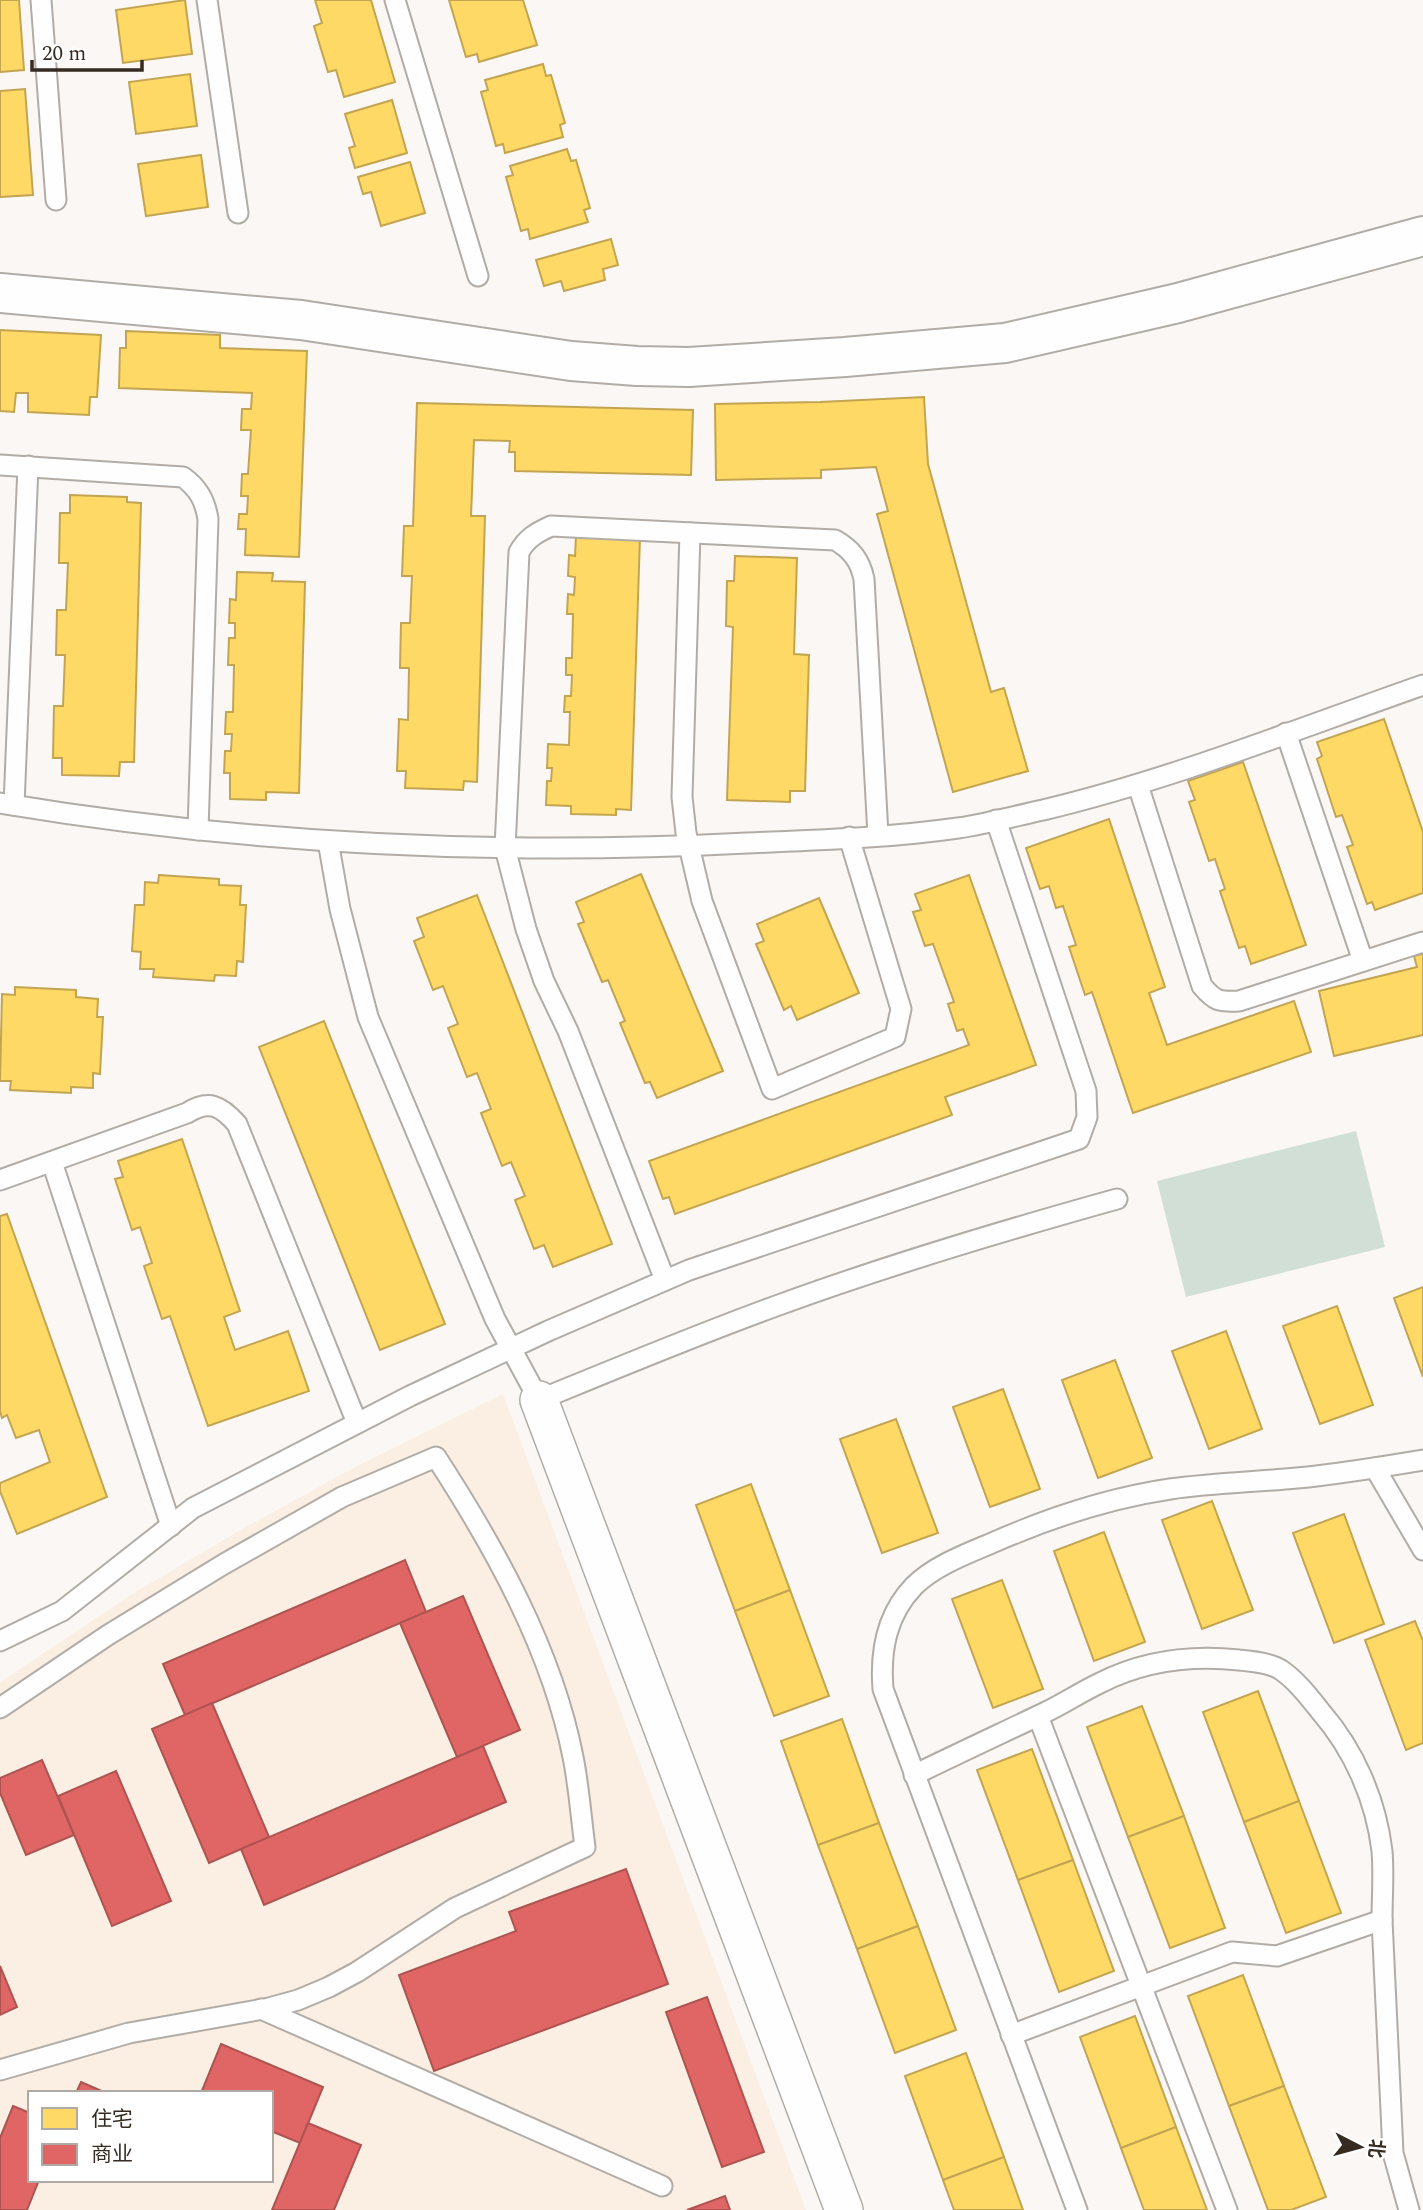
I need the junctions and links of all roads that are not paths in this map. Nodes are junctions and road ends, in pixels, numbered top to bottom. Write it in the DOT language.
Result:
graph roads {
  1 [pos="41,0"];
  2 [pos="207,0"];
  3 [pos="395,0"];
  4 [pos="56,200"];
  5 [pos="237,213"];
  6 [pos="1423,236"];
  7 [pos="478,276"];
  8 [pos="0,293"];
  9 [pos="0,464"];
  10 [pos="28,466"];
  11 [pos="690,533"];
  12 [pos="1423,685"];
  13 [pos="1286,733"];
  14 [pos="1138,785"];
  15 [pos="7,804"];
  16 [pos="996,820"];
  17 [pos="198,830"];
  18 [pos="878,835"];
  19 [pos="849,837"];
  20 [pos="328,841"];
  21 [pos="689,846"];
  22 [pos="505,848"];
  23 [pos="1423,942"];
  24 [pos="1363,961"];
  25 [pos="52,1162"];
  26 [pos="0,1180"];
  27 [pos="1117,1199"];
  28 [pos="666,1280"];
  29 [pos="510,1349"];
  30 [pos="539,1400"];
  31 [pos="357,1423"];
  32 [pos="1423,1460"];
  33 [pos="1375,1468"];
  34 [pos="171,1526"];
  35 [pos="1423,1550"];
  36 [pos="0,1641"];
  37 [pos="0,1708"];
  38 [pos="1038,1716"];
  39 [pos="914,1775"];
  40 [pos="1382,1920"];
  41 [pos="1141,1986"];
  42 [pos="261,2009"];
  43 [pos="1011,2035"];
  44 [pos="0,2070"];
  45 [pos="662,2186"];
  46 [pos="844,2210"];
  47 [pos="1077,2210"];
  48 [pos="1227,2210"];
  49 [pos="1409,2210"];
  1 -- 4 [label="lane"];
  2 -- 5 [label="lane"];
  3 -- 7 [label="lane"];
  6 -- 8 [label="street"];
  9 -- 10 [label="lane"];
  10 -- 15 [label="lane"];
  10 -- 17 [label="lane"];
  11 -- 18 [label="lane"];
  11 -- 21 [label="lane"];
  11 -- 22 [label="lane"];
  12 -- 13 [label="lane"];
  13 -- 14 [label="lane"];
  13 -- 24 [label="lane"];
  14 -- 16 [label="lane"];
  14 -- 24 [label="lane"];
  15 -- 17 [label="lane"];
  16 -- 18 [label="lane"];
  16 -- 28 [label="lane"];
  17 -- 20 [label="lane"];
  18 -- 19 [label="lane"];
  19 -- 21 [label="lane"];
  19 -- 21 [label="lane"];
  20 -- 22 [label="lane"];
  20 -- 29 [label="lane"];
  21 -- 22 [label="lane"];
  22 -- 28 [label="lane"];
  23 -- 24 [label="lane"];
  25 -- 26 [label="lane"];
  25 -- 31 [label="lane"];
  25 -- 34 [label="lane"];
  27 -- 30 [label="lane"];
  28 -- 29 [label="lane"];
  29 -- 30 [label="lane"];
  29 -- 31 [label="lane"];
  30 -- 46 [label="street"];
  31 -- 34 [label="lane"];
  32 -- 33 [label="lane"];
  33 -- 35 [label="lane"];
  33 -- 39 [label="lane"];
  34 -- 36 [label="lane"];
  37 -- 42 [label="lane"];
  38 -- 39 [label="lane"];
  38 -- 40 [label="lane"];
  38 -- 41 [label="lane"];
  39 -- 43 [label="lane"];
  40 -- 41 [label="lane"];
  40 -- 49 [label="lane"];
  41 -- 43 [label="lane"];
  41 -- 48 [label="lane"];
  42 -- 44 [label="lane"];
  42 -- 45 [label="lane"];
  43 -- 47 [label="lane"];
}
